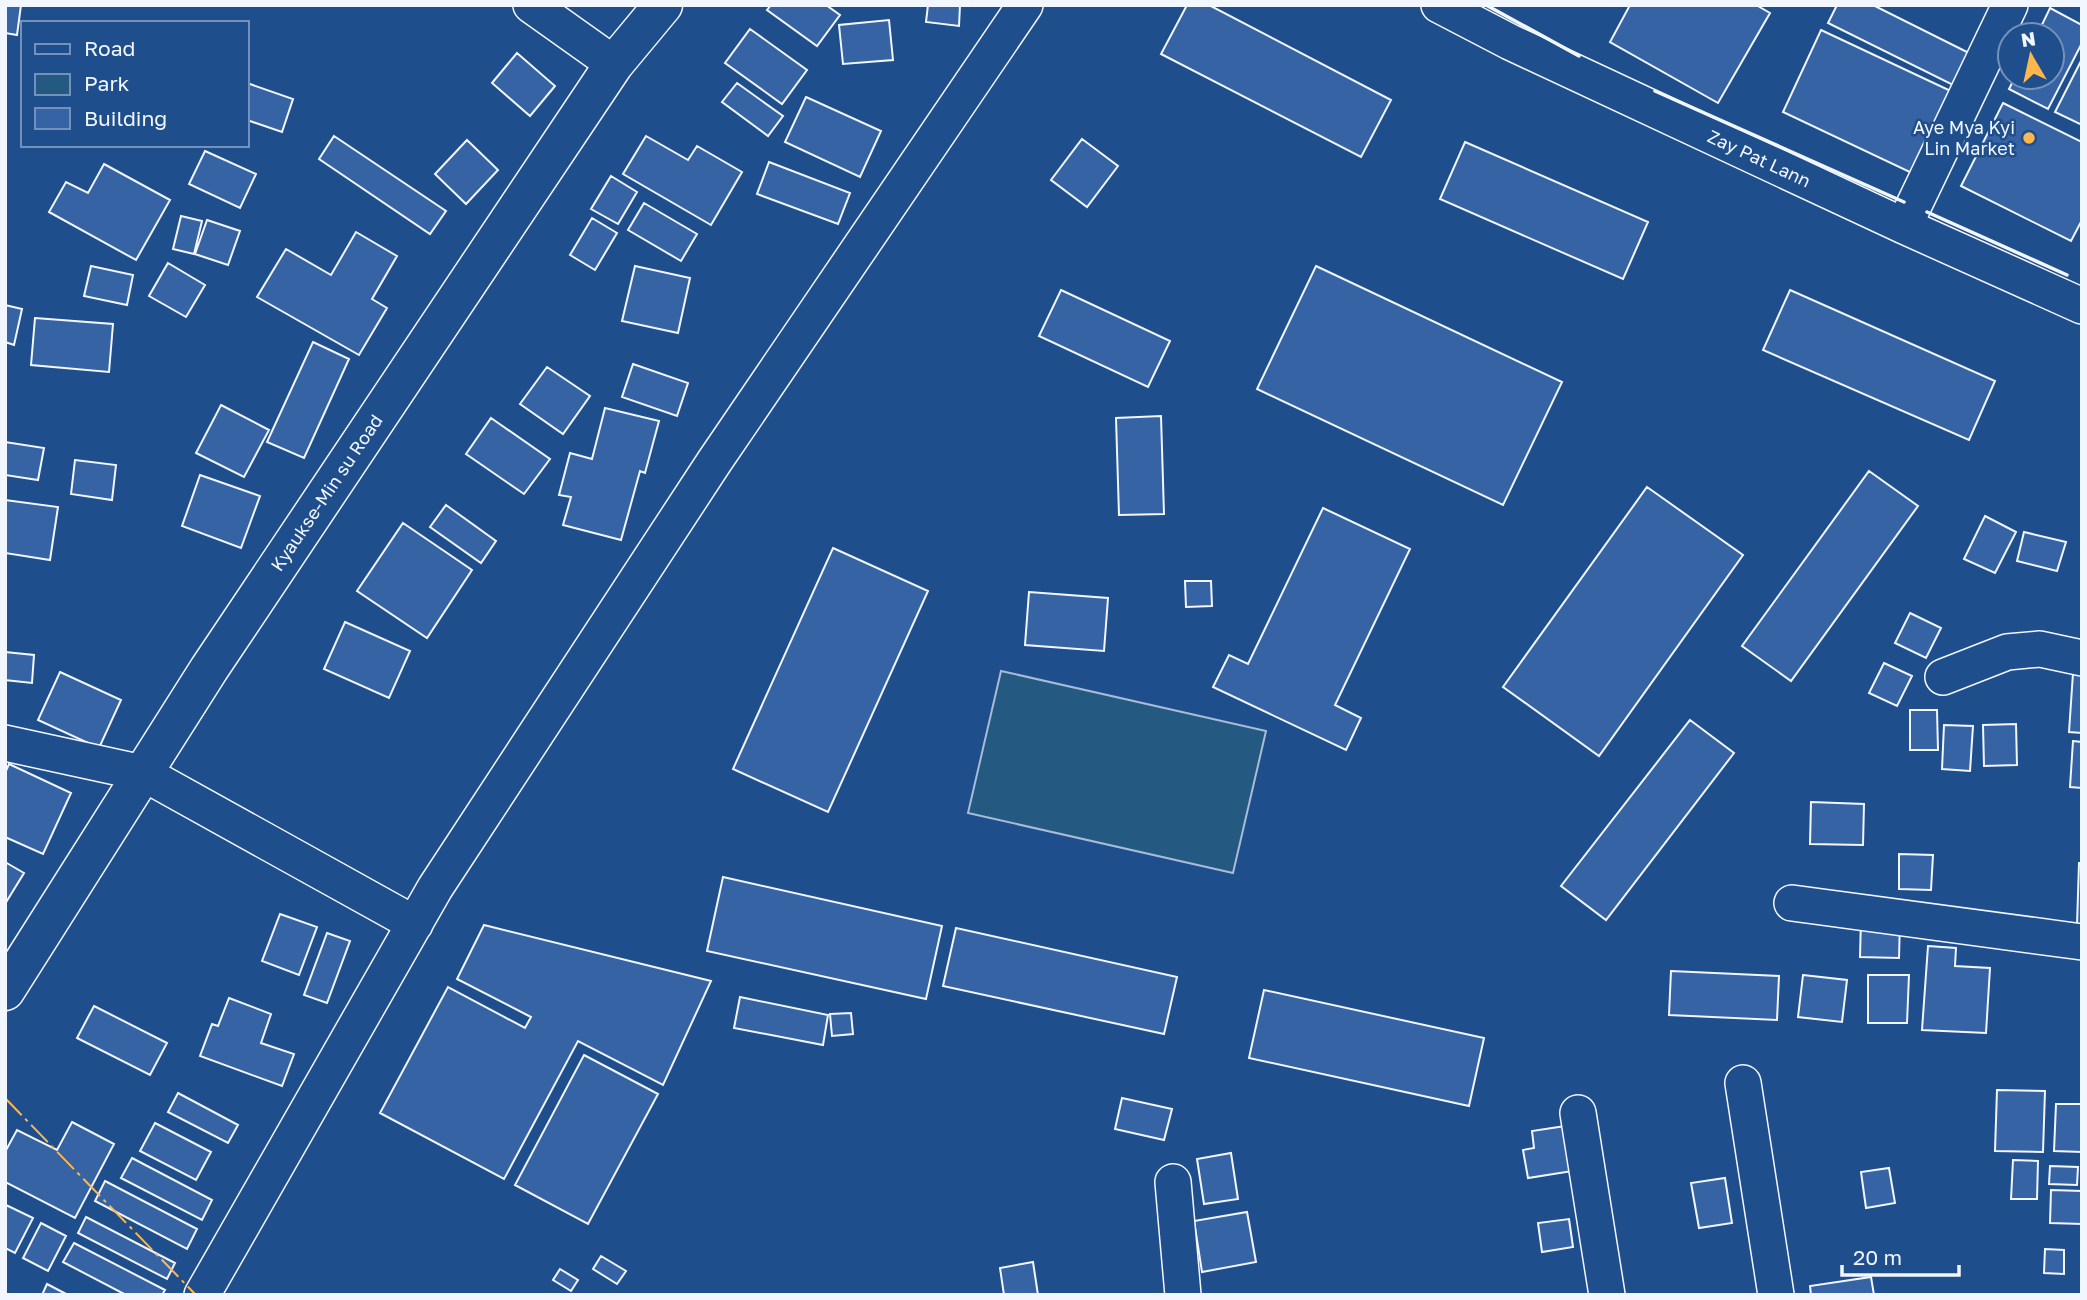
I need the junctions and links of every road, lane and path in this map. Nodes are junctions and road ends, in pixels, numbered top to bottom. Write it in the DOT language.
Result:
graph roads {
  1 [pos="531,5"];
  2 [pos="663,5"];
  3 [pos="1025,5"];
  4 [pos="1440,5"];
  5 [pos="2010,5"];
  6 [pos="614,64"];
  7 [pos="1904,226"];
  8 [pos="2077,293"];
  9 [pos="2082,658"];
  10 [pos="1943,677"];
  11 [pos="5,743"];
  12 [pos="143,773"];
  13 [pos="1792,903"];
  14 [pos="415,924"];
  15 [pos="2082,942"];
  16 [pos="5,990"];
  17 [pos="1743,1083"];
  18 [pos="1578,1113"];
  19 [pos="1174,1182"];
  20 [pos="202,1295"];
  21 [pos="1183,1295"];
  22 [pos="1607,1295"];
  23 [pos="1776,1295"];
  1 -- 6 [label="street"];
  2 -- 6 [label="street, Kyaukse-Min su Road"];
  3 -- 14 [label="street"];
  4 -- 7 [label="street, Zay Pat Lann"];
  5 -- 7 [label="street"];
  6 -- 12 [label="street, Kyaukse-Min su Road"];
  7 -- 8 [label="street, Zay Pat Lann"];
  9 -- 10 [label="street"];
  11 -- 12 [label="street"];
  12 -- 14 [label="street"];
  12 -- 16 [label="street, Kyaukse-Min su Road"];
  13 -- 15 [label="street"];
  14 -- 20 [label="street"];
  17 -- 23 [label="street"];
  18 -- 22 [label="street"];
  19 -- 21 [label="street"];
}
